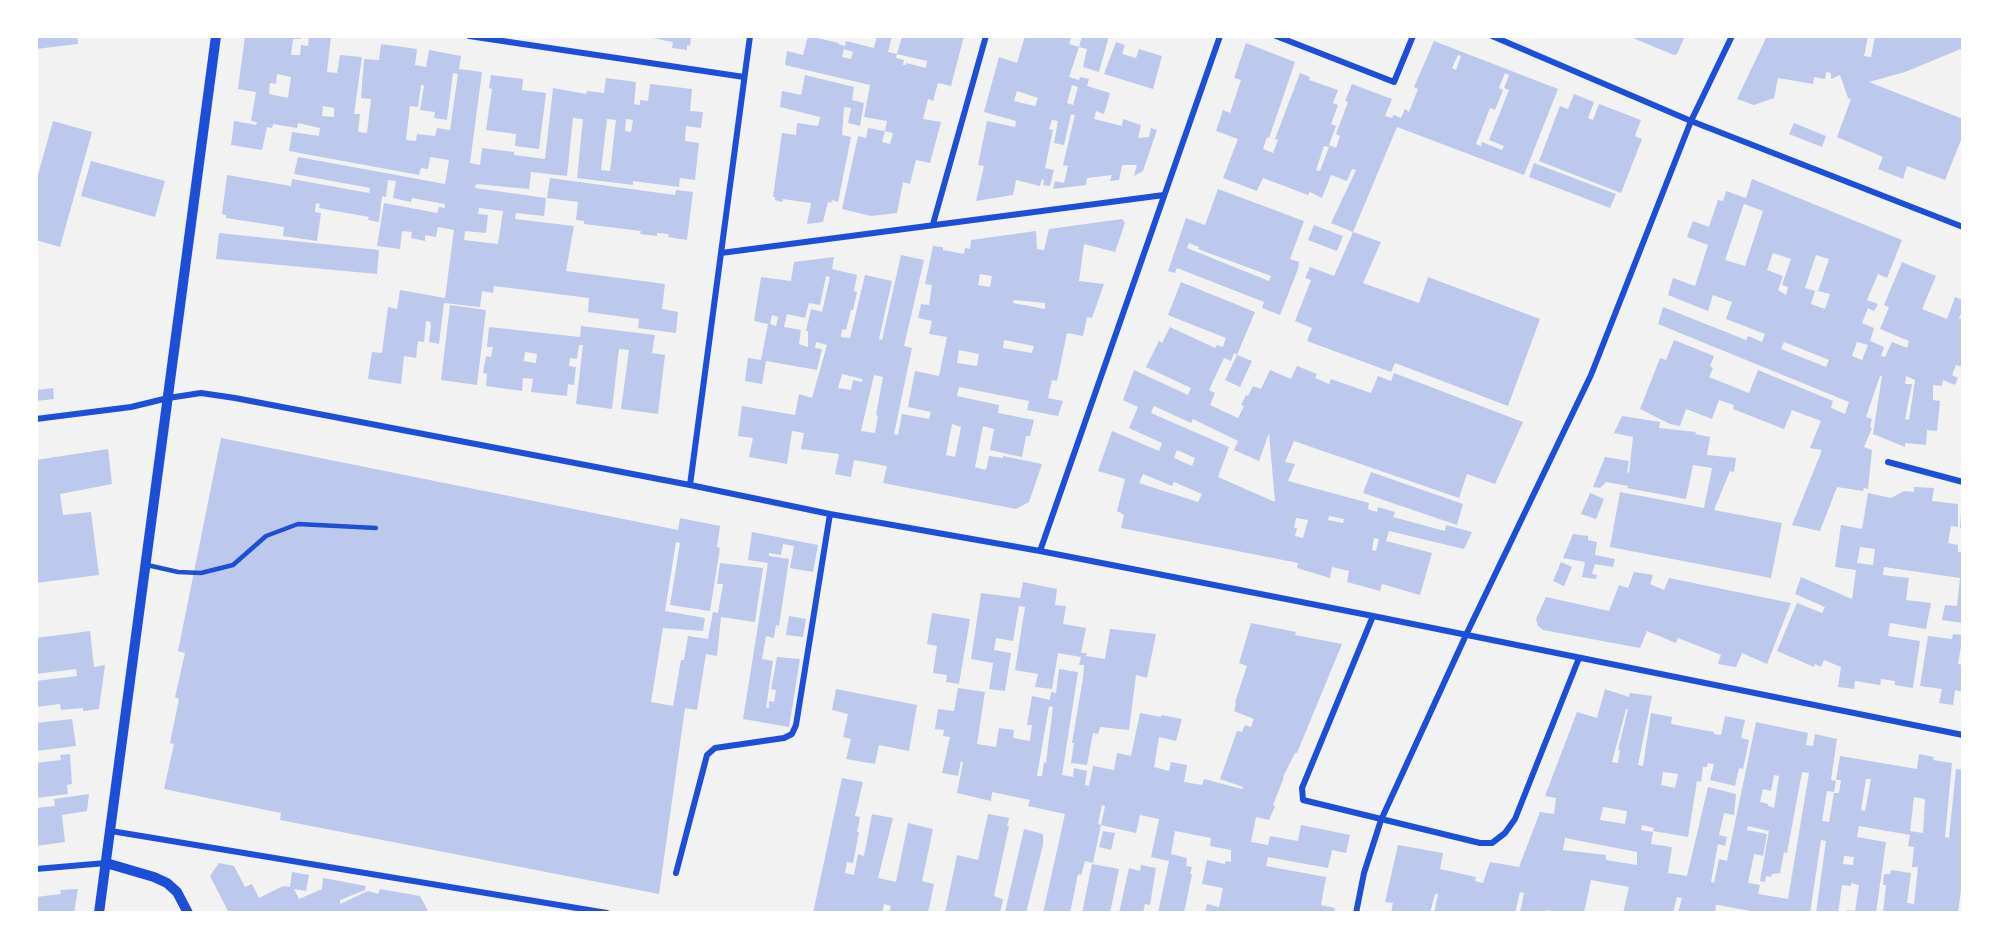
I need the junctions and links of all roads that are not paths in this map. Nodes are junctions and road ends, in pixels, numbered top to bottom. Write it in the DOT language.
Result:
graph roads {
  1 [pos="216,36"];
  2 [pos="469,36"];
  3 [pos="750,36"];
  4 [pos="986,36"];
  5 [pos="1220,36"];
  6 [pos="1276,36"];
  7 [pos="1413,36"];
  8 [pos="1492,36"];
  9 [pos="1732,36"];
  10 [pos="744,77"];
  11 [pos="1691,121"];
  12 [pos="1164,195"];
  13 [pos="933,224"];
  14 [pos="1963,227"];
  15 [pos="721,253"];
  16 [pos="168,398"];
  17 [pos="36,419"];
  18 [pos="1888,462"];
  19 [pos="1963,482"];
  20 [pos="690,484"];
  21 [pos="830,514"];
  22 [pos="376,528"];
  23 [pos="1040,551"];
  24 [pos="146,564"];
  25 [pos="1372,616"];
  26 [pos="1466,635"];
  27 [pos="1579,658"];
  28 [pos="1963,735"];
  29 [pos="1381,820"];
  30 [pos="111,831"];
  31 [pos="106,863"];
  32 [pos="36,869"];
  33 [pos="676,873"];
  34 [pos="99,913"];
  35 [pos="188,913"];
  36 [pos="607,913"];
  37 [pos="1356,913"];
  1 -- 16 [label="street"];
  2 -- 10 [label="street"];
  3 -- 10 [label="street"];
  4 -- 13 [label="street"];
  5 -- 12 [label="street"];
  6 -- 7 [label="street"];
  8 -- 11 [label="street"];
  9 -- 11 [label="street"];
  10 -- 15 [label="street"];
  11 -- 14 [label="street"];
  11 -- 26 [label="street"];
  12 -- 13 [label="street"];
  12 -- 23 [label="street"];
  13 -- 15 [label="street"];
  15 -- 20 [label="street"];
  16 -- 17 [label="street"];
  16 -- 20 [label="street"];
  16 -- 24 [label="street"];
  18 -- 19 [label="street"];
  20 -- 21 [label="street"];
  21 -- 23 [label="street"];
  21 -- 33 [label="street"];
  22 -- 24 [label="lane"];
  23 -- 25 [label="street"];
  24 -- 30 [label="street"];
  25 -- 26 [label="street"];
  25 -- 29 [label="street"];
  26 -- 27 [label="street"];
  26 -- 29 [label="street"];
  27 -- 28 [label="street"];
  27 -- 29 [label="street"];
  29 -- 37 [label="street"];
  30 -- 31 [label="street"];
  30 -- 36 [label="street"];
  31 -- 32 [label="street"];
  31 -- 34 [label="street"];
  31 -- 35 [label="street"];
}
